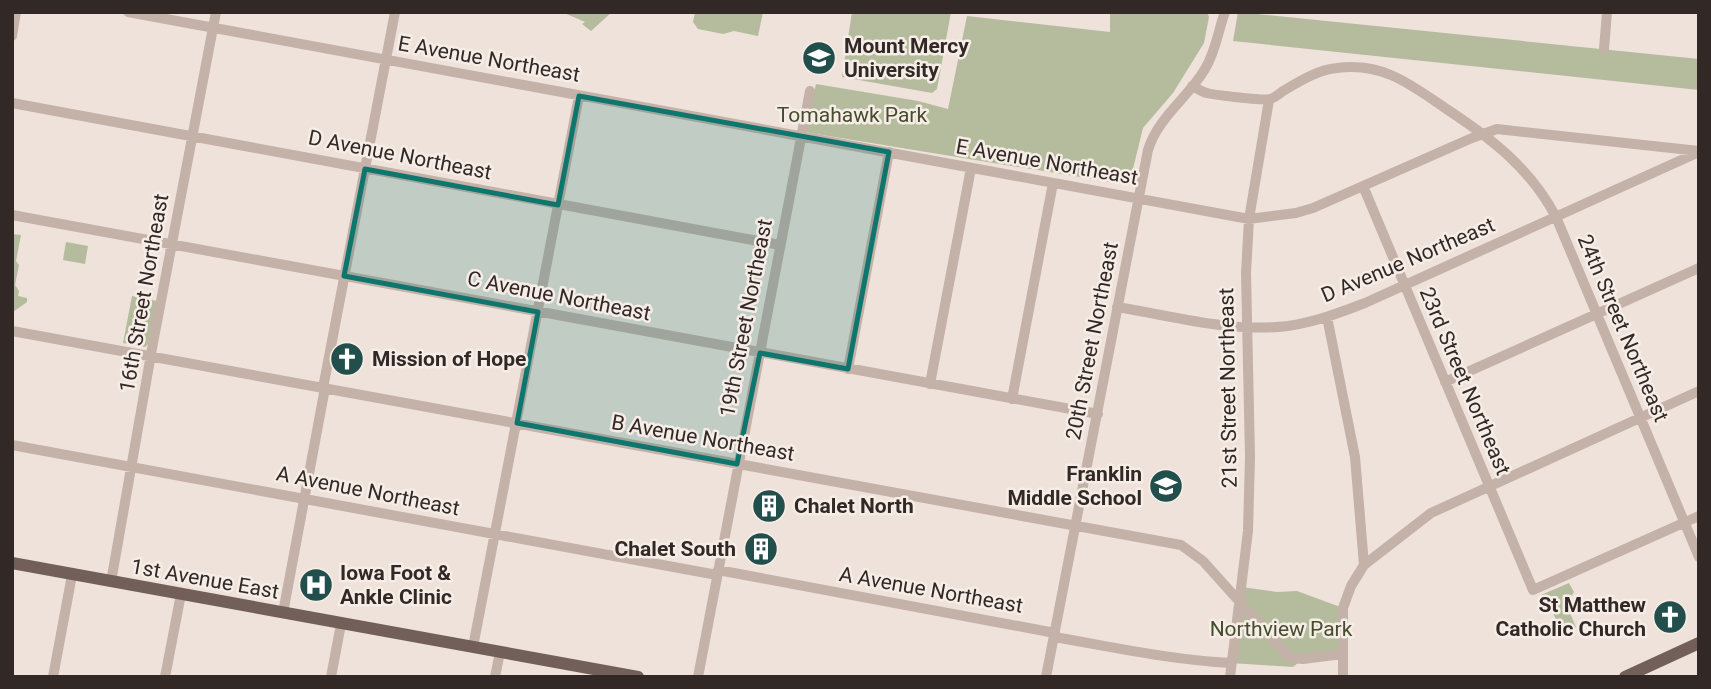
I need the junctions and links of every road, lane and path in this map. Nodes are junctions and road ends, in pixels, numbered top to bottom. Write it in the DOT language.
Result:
graph roads {
  1 [pos="16,12"];
  2 [pos="128,12"];
  3 [pos="216,12"];
  4 [pos="395,12"];
  5 [pos="1225,12"];
  6 [pos="1607,12"];
  7 [pos="213,28"];
  8 [pos="12,36"];
  9 [pos="1604,49"];
  10 [pos="386,60"];
  11 [pos="1192,86"];
  12 [pos="810,91"];
  13 [pos="579,96"];
  14 [pos="1269,100"];
  15 [pos="12,103"];
  16 [pos="1483,133"];
  17 [pos="192,136"];
  18 [pos="801,137"];
  19 [pos="1699,151"];
  20 [pos="889,152"];
  21 [pos="971,168"];
  22 [pos="365,169"];
  23 [pos="1053,183"];
  24 [pos="1363,186"];
  25 [pos="1139,198"];
  26 [pos="558,205"];
  27 [pos="12,215"];
  28 [pos="1556,217"];
  29 [pos="1249,219"];
  30 [pos="172,244"];
  31 [pos="780,244"];
  32 [pos="1699,268"];
  33 [pos="344,276"];
  34 [pos="1404,285"];
  35 [pos="1118,307"];
  36 [pos="538,312"];
  37 [pos="1596,314"];
  38 [pos="1327,317"];
  39 [pos="1246,327"];
  40 [pos="12,331"];
  41 [pos="760,353"];
  42 [pos="152,356"];
  43 [pos="848,369"];
  44 [pos="1445,382"];
  45 [pos="930,384"];
  46 [pos="324,388"];
  47 [pos="1699,391"];
  48 [pos="1012,399"];
  49 [pos="1098,414"];
  50 [pos="1640,418"];
  51 [pos="517,422"];
  52 [pos="12,445"];
  53 [pos="737,464"];
  54 [pos="132,467"];
  55 [pos="1489,486"];
  56 [pos="304,498"];
  57 [pos="1699,516"];
  58 [pos="1684,522"];
  59 [pos="1075,526"];
  60 [pos="495,534"];
  61 [pos="1699,557"];
  62 [pos="12,563"];
  63 [pos="1364,565"];
  64 [pos="717,573"];
  65 [pos="72,575"];
  66 [pos="111,582"];
  67 [pos="181,594"];
  68 [pos="1239,602"];
  69 [pos="283,613"];
  70 [pos="341,624"];
  71 [pos="1054,635"];
  72 [pos="1699,643"];
  73 [pos="473,647"];
  74 [pos="500,652"];
  75 [pos="1342,654"];
  76 [pos="1231,663"];
  77 [pos="53,677"];
  78 [pos="165,677"];
  79 [pos="331,677"];
  80 [pos="495,677"];
  81 [pos="638,677"];
  82 [pos="698,677"];
  83 [pos="1046,677"];
  84 [pos="1230,677"];
  85 [pos="1343,677"];
  86 [pos="1625,677"];
  1 -- 8 [label="street"];
  2 -- 7 [label="street, E Avenue Northeast"];
  3 -- 7 [label="street, 16th Street Northeast"];
  4 -- 10 [label="street"];
  5 -- 11 [label="street, 20th Street Northeast"];
  6 -- 9 [label="street"];
  7 -- 10 [label="street, E Avenue Northeast"];
  7 -- 17 [label="street, 16th Street Northeast"];
  10 -- 13 [label="street, E Avenue Northeast"];
  10 -- 22 [label="street"];
  11 -- 14 [label="street"];
  11 -- 25 [label="street, 20th Street Northeast"];
  12 -- 18 [label="street, 19th Street Northeast"];
  13 -- 18 [label="street, E Avenue Northeast"];
  13 -- 26 [label="street"];
  14 -- 16 [label="street, 24th Street Northeast"];
  14 -- 29 [label="street, 21st Street Northeast"];
  15 -- 17 [label="street, D Avenue Northeast"];
  16 -- 19 [label="street, E Avenue Northeast"];
  16 -- 24 [label="street, E Avenue Northeast"];
  16 -- 28 [label="street, 24th Street Northeast"];
  17 -- 22 [label="street, D Avenue Northeast"];
  17 -- 30 [label="street, 16th Street Northeast"];
  18 -- 20 [label="street, E Avenue Northeast"];
  18 -- 31 [label="street, 19th Street Northeast"];
  19 -- 28 [label="street, D Avenue Northeast"];
  20 -- 21 [label="street, E Avenue Northeast"];
  20 -- 43 [label="street"];
  21 -- 23 [label="street, E Avenue Northeast"];
  21 -- 45 [label="street"];
  22 -- 26 [label="street, D Avenue Northeast"];
  22 -- 33 [label="street"];
  23 -- 25 [label="street, E Avenue Northeast"];
  23 -- 48 [label="street"];
  24 -- 29 [label="street, E Avenue Northeast"];
  24 -- 34 [label="street, 23rd Street Northeast"];
  25 -- 29 [label="street, E Avenue Northeast"];
  25 -- 35 [label="street, 20th Street Northeast"];
  26 -- 31 [label="street, D Avenue Northeast"];
  26 -- 36 [label="street"];
  27 -- 30 [label="street, C Avenue Northeast"];
  28 -- 34 [label="street, D Avenue Northeast"];
  28 -- 37 [label="street, 24th Street Northeast"];
  29 -- 39 [label="street, 21st Street Northeast"];
  30 -- 33 [label="street, C Avenue Northeast"];
  30 -- 42 [label="street, 16th Street Northeast"];
  31 -- 41 [label="street, 19th Street Northeast"];
  32 -- 37 [label="street"];
  33 -- 36 [label="street, C Avenue Northeast"];
  33 -- 46 [label="street"];
  34 -- 38 [label="street, D Avenue Northeast"];
  34 -- 44 [label="street, 23rd Street Northeast"];
  35 -- 39 [label="street, D Avenue Northeast"];
  35 -- 49 [label="street, 20th Street Northeast"];
  36 -- 41 [label="street, C Avenue Northeast"];
  36 -- 51 [label="street"];
  37 -- 44 [label="street"];
  37 -- 50 [label="street, 24th Street Northeast"];
  38 -- 39 [label="street, D Avenue Northeast"];
  38 -- 63 [label="street"];
  39 -- 68 [label="street, 21st Street Northeast"];
  40 -- 42 [label="street, B Avenue Northeast"];
  41 -- 43 [label="street, C Avenue Northeast"];
  41 -- 53 [label="street, 19th Street Northeast"];
  42 -- 46 [label="street, B Avenue Northeast"];
  42 -- 54 [label="street, 16th Street Northeast"];
  43 -- 45 [label="street, C Avenue Northeast"];
  44 -- 55 [label="street, 23rd Street Northeast"];
  45 -- 48 [label="street, C Avenue Northeast"];
  46 -- 51 [label="street, B Avenue Northeast"];
  46 -- 56 [label="street"];
  47 -- 50 [label="street"];
  48 -- 49 [label="street, C Avenue Northeast"];
  49 -- 59 [label="street, 20th Street Northeast"];
  50 -- 55 [label="street"];
  50 -- 58 [label="street, 24th Street Northeast"];
  51 -- 53 [label="street, B Avenue Northeast"];
  51 -- 60 [label="street"];
  52 -- 54 [label="street, A Avenue Northeast"];
  53 -- 59 [label="street, B Avenue Northeast"];
  53 -- 64 [label="street, 19th Street Northeast"];
  54 -- 56 [label="street, A Avenue Northeast"];
  54 -- 66 [label="street, 16th Street Northeast"];
  55 -- 58 [label="street, 23rd Street Northeast"];
  55 -- 63 [label="street"];
  56 -- 60 [label="street, A Avenue Northeast"];
  56 -- 69 [label="street"];
  57 -- 58 [label="street"];
  58 -- 61 [label="street, 24th Street Northeast"];
  59 -- 68 [label="street, B Avenue Northeast"];
  59 -- 71 [label="street, 20th Street Northeast"];
  60 -- 64 [label="street, A Avenue Northeast"];
  60 -- 73 [label="street"];
  62 -- 65 [label="main road, 1st Avenue East"];
  63 -- 75 [label="street"];
  64 -- 71 [label="street, A Avenue Northeast"];
  64 -- 82 [label="street, 19th Street Northeast"];
  65 -- 66 [label="main road, 1st Avenue East"];
  65 -- 77 [label="street"];
  66 -- 67 [label="main road, 1st Avenue East"];
  67 -- 69 [label="main road, 1st Avenue East"];
  67 -- 78 [label="street"];
  68 -- 75 [label="street, B Avenue Northeast"];
  68 -- 76 [label="street, 21st Street Northeast"];
  69 -- 70 [label="main road, 1st Avenue East"];
  70 -- 73 [label="main road, 1st Avenue East"];
  70 -- 79 [label="street"];
  71 -- 76 [label="street, A Avenue Northeast"];
  71 -- 83 [label="street, 20th Street Northeast"];
  72 -- 86 [label="main road"];
  73 -- 74 [label="main road, 1st Avenue East"];
  74 -- 80 [label="street"];
  74 -- 81 [label="main road, 1st Avenue East"];
  75 -- 85 [label="street"];
  76 -- 84 [label="street, 21st Street Northeast"];
}
